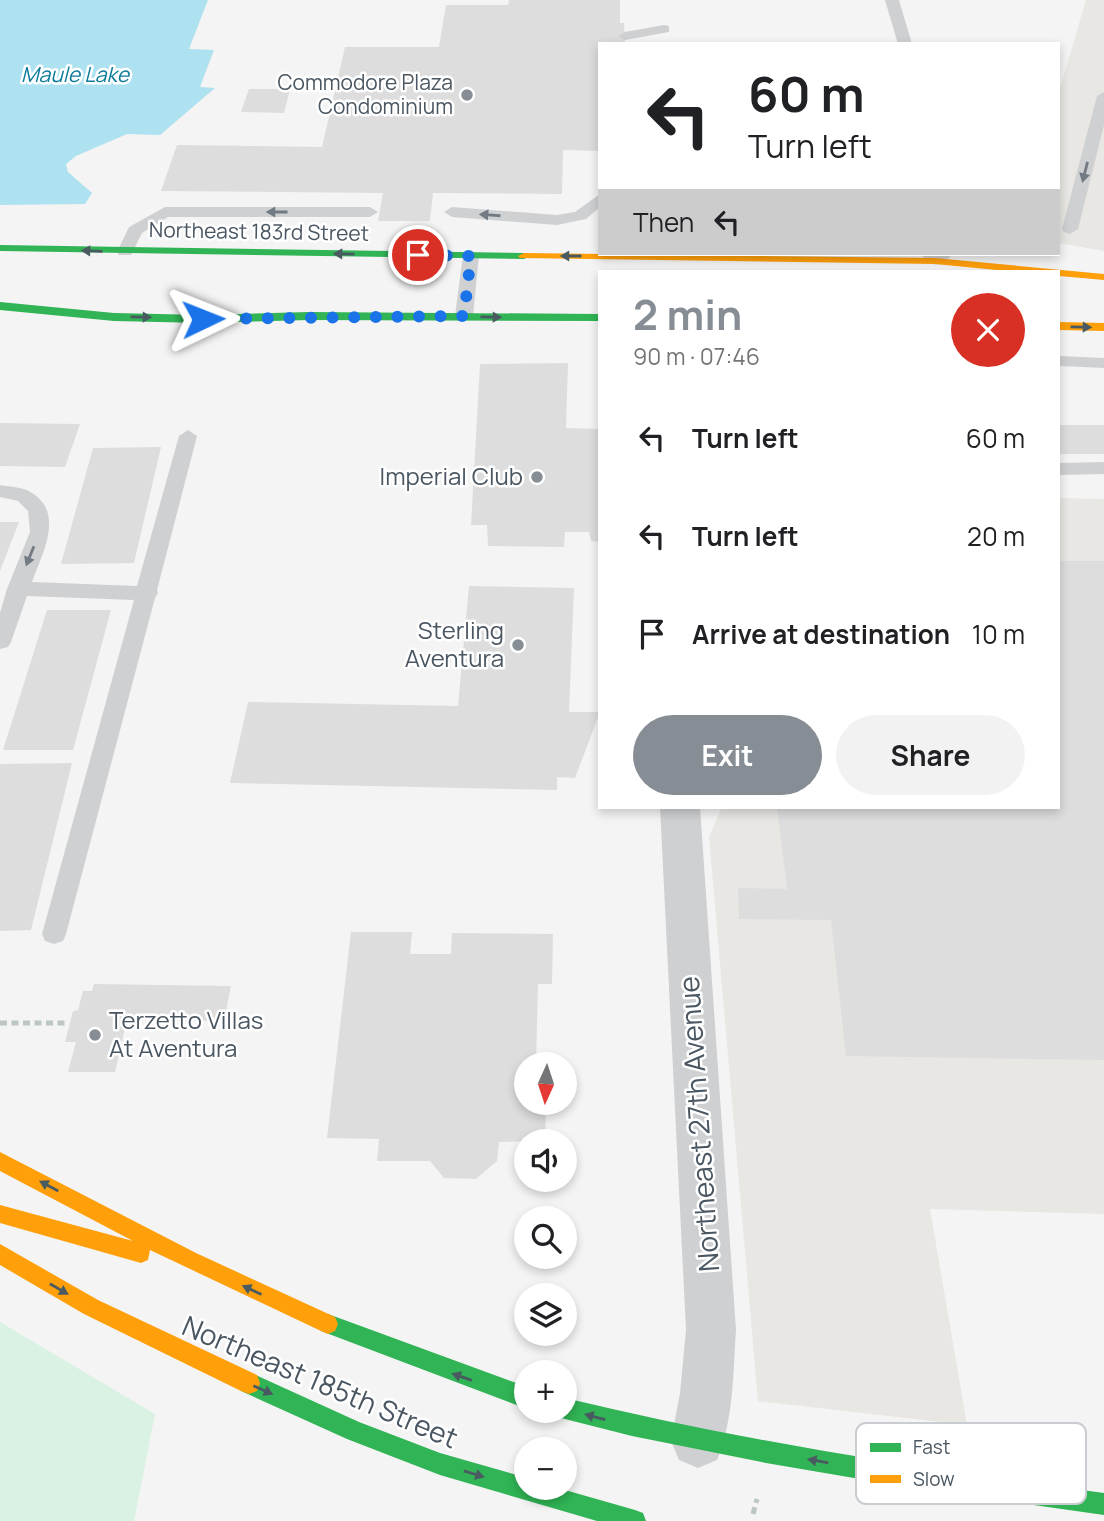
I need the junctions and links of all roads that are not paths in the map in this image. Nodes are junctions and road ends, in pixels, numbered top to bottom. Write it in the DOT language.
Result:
graph roads {
  1 [pos="892,0"];
  2 [pos="664,29"];
  3 [pos="625,36"];
  4 [pos="904,42"];
  5 [pos="1104,96"];
  6 [pos="598,201"];
  7 [pos="370,212"];
  8 [pos="452,212"];
  9 [pos="1070,229"];
  10 [pos="0,248"];
  11 [pos="34,249"];
  12 [pos="125,252"];
  13 [pos="0,255"];
  14 [pos="471,256"];
  15 [pos="936,260"];
  16 [pos="1046,270"];
  17 [pos="1060,271"];
  18 [pos="1104,277"];
  19 [pos="0,306"];
  20 [pos="464,316"];
  21 [pos="598,318"];
  22 [pos="1060,326"];
  23 [pos="1104,327"];
  24 [pos="1060,361"];
  25 [pos="1104,363"];
  26 [pos="188,436"];
  27 [pos="1104,468"];
  28 [pos="1060,469"];
  29 [pos="0,491"];
  30 [pos="17,589"];
  31 [pos="148,593"];
  32 [pos="0,642"];
  33 [pos="680,809"];
  34 [pos="54,933"];
  35 [pos="0,1161"];
  36 [pos="0,1214"];
  37 [pos="0,1254"];
  38 [pos="214,1273"];
  39 [pos="514,1394"];
  40 [pos="577,1412"];
  41 [pos="698,1441"];
  42 [pos="856,1467"];
  43 [pos="1086,1502"];
  44 [pos="1104,1504"];
  45 [pos="635,1521"];
  1 -- 4 [label="lane"];
  2 -- 3 [label="lane"];
  5 -- 9 [label="lane, one-way"];
  6 -- 8 [label="lane, one-way"];
  7 -- 12 [label="lane, one-way"];
  10 -- 11 [label="street, Northeast 183rd Street"];
  12 -- 11 [label="street, Northeast 183rd Street, one-way"];
  11 -- 13 [label="street"];
  14 -- 12 [label="street, Northeast 183rd Street, one-way"];
  15 -- 14 [label="street, Northeast 183rd Street, one-way"];
  14 -- 20 [label="lane"];
  15 -- 16 [label="street, Northeast 183rd Street"];
  17 -- 18 [label="street, Northeast 183rd Street"];
  19 -- 20 [label="street, one-way"];
  20 -- 21 [label="street, one-way"];
  22 -- 23 [label="street, one-way"];
  24 -- 25 [label="lane"];
  26 -- 31 [label="lane"];
  27 -- 28 [label="lane"];
  29 -- 30 [label="lane, one-way"];
  30 -- 31 [label="lane"];
  30 -- 32 [label="lane"];
  31 -- 34 [label="lane"];
  33 -- 41 [label="street, Northeast 27th Avenue"];
  38 -- 35 [label="street, one-way"];
  36 -- 38 [label="street"];
  37 -- 45 [label="street, Northeast 185th Street, one-way"];
  39 -- 38 [label="street, one-way"];
  41 -- 40 [label="street, one-way"];
  42 -- 41 [label="street, one-way"];
  44 -- 43 [label="street, one-way"];
}
